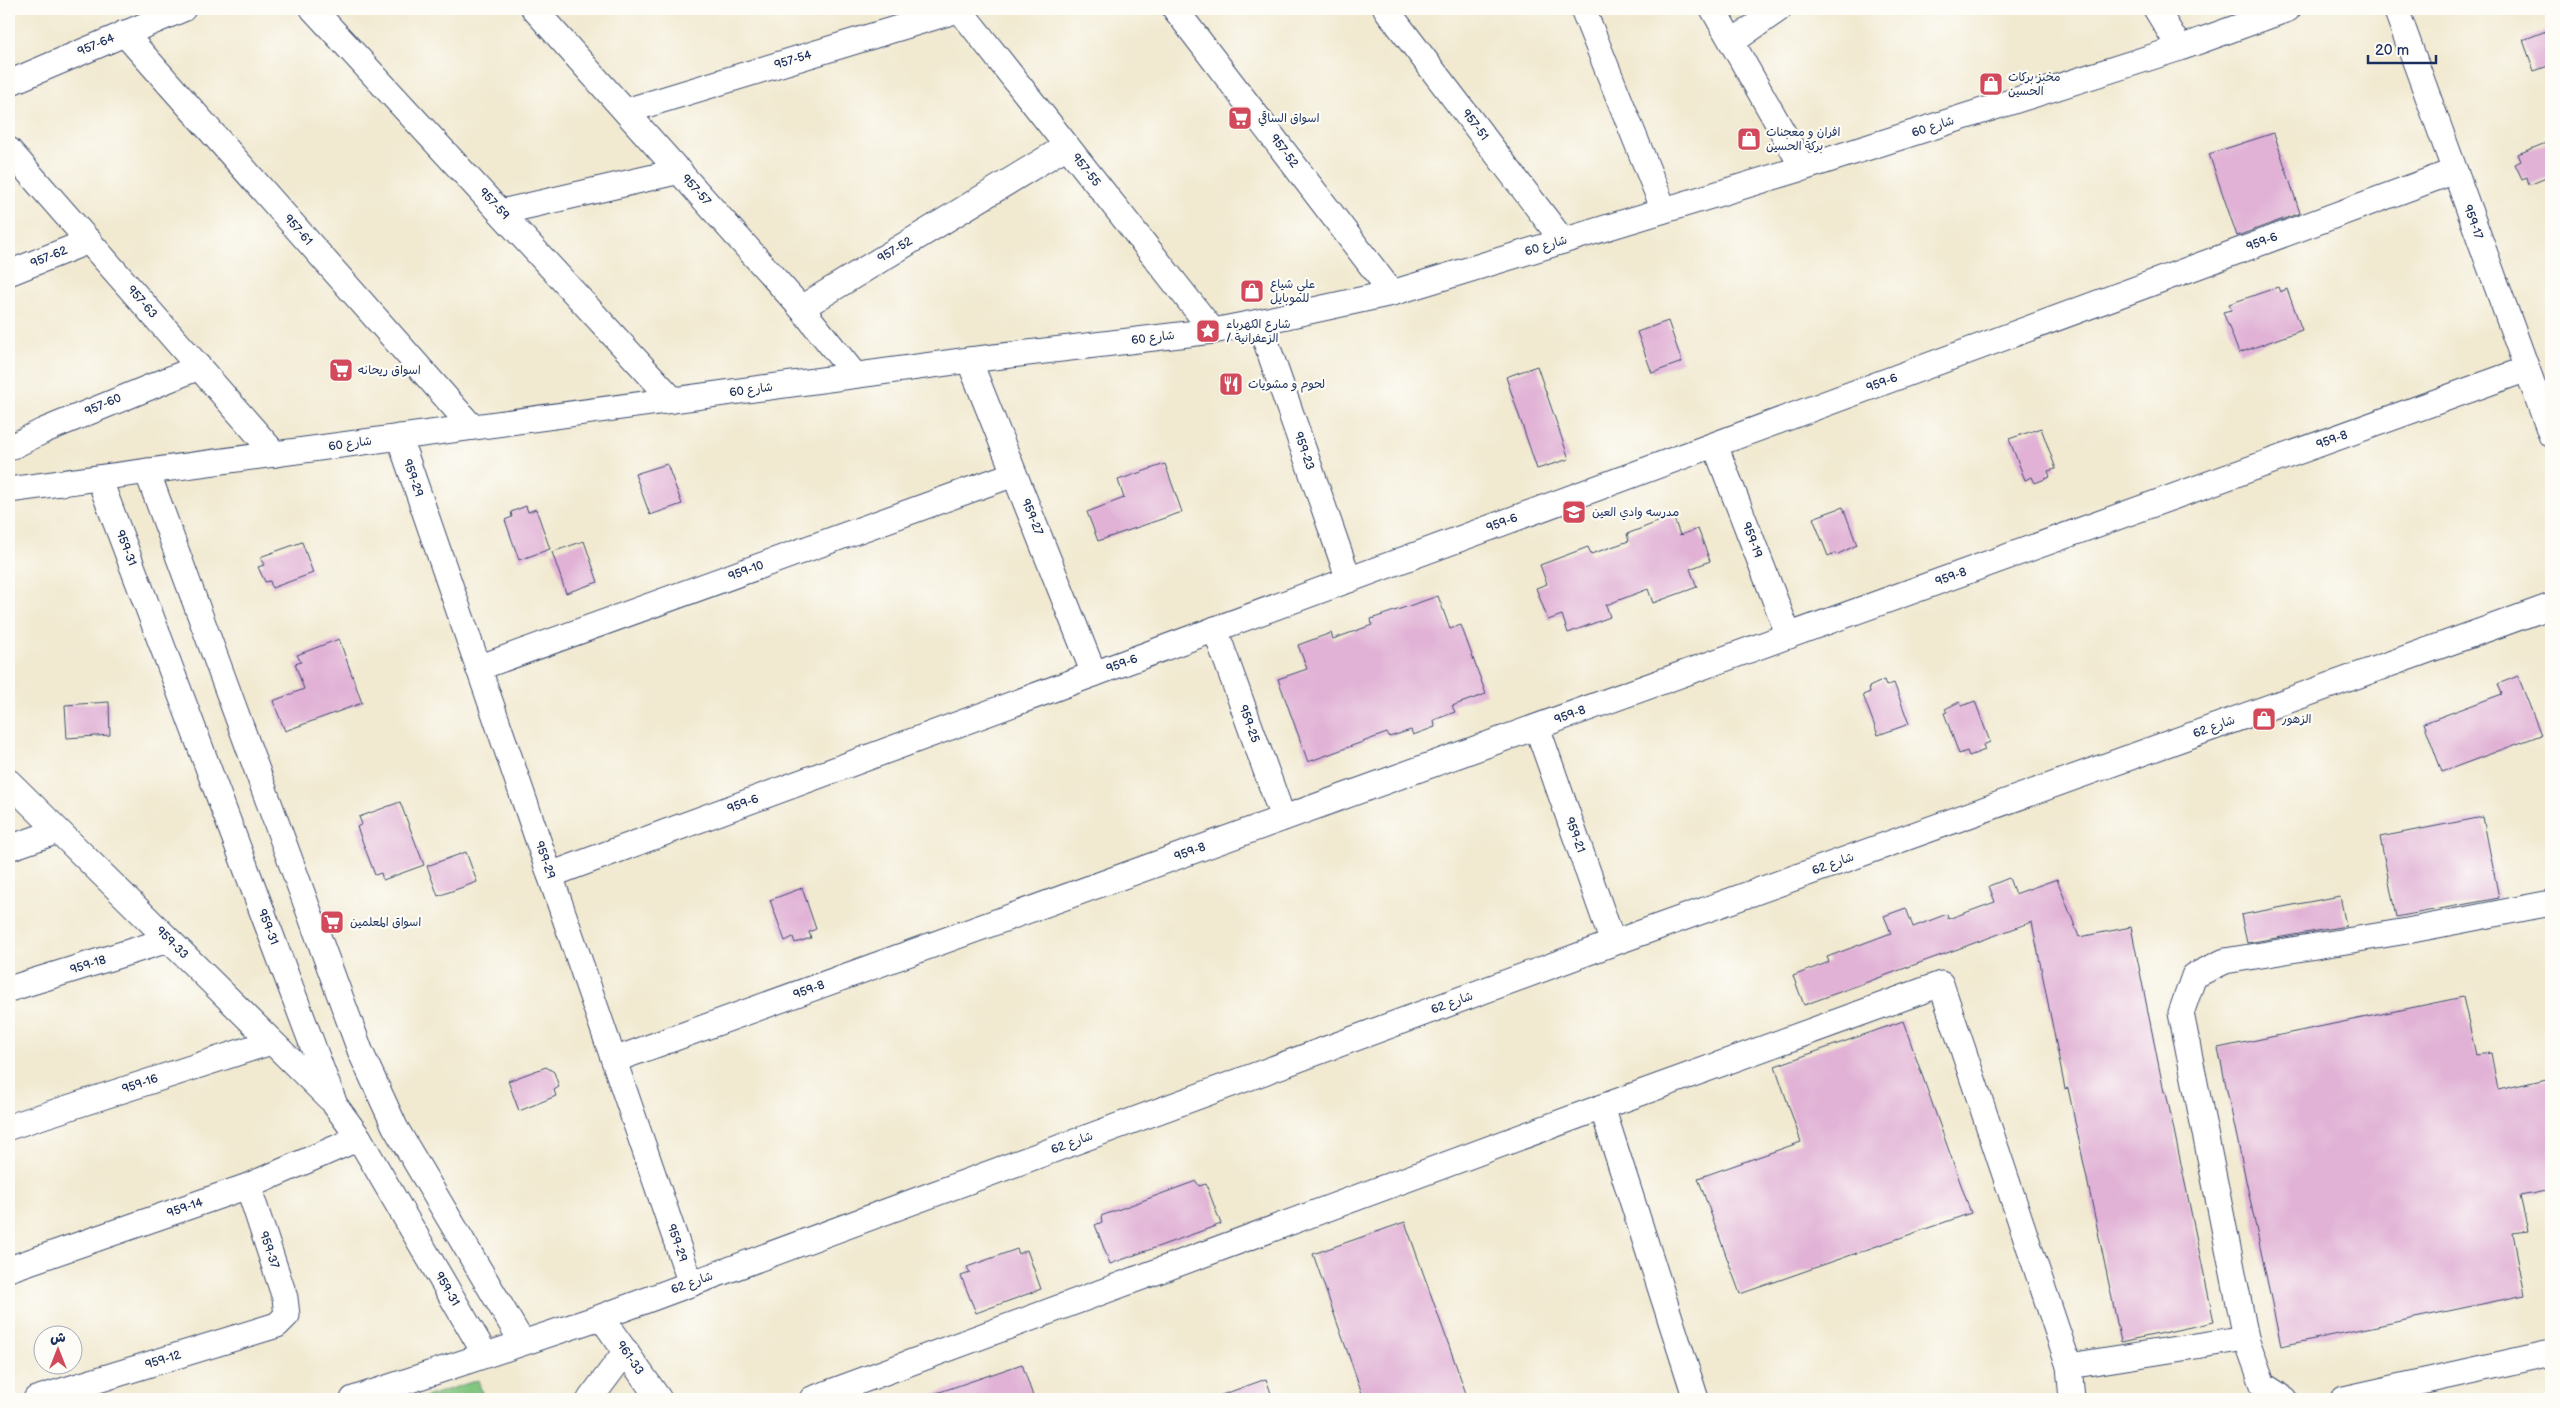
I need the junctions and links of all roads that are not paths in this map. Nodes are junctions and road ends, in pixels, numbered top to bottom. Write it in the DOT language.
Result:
graph roads {
  1 [pos="183,9"];
  2 [pos="312,9"];
  3 [pos="534,9"];
  4 [pos="960,9"];
  5 [pos="1175,9"];
  6 [pos="1386,9"];
  7 [pos="1583,9"];
  8 [pos="1713,9"];
  9 [pos="1778,9"];
  10 [pos="2156,9"];
  11 [pos="2288,9"];
  12 [pos="2396,9"];
  13 [pos="124,33"];
  14 [pos="1732,42"];
  15 [pos="2180,48"];
  16 [pos="9,83"];
  17 [pos="626,111"];
  18 [pos="1067,146"];
  19 [pos="9,150"];
  20 [pos="1804,168"];
  21 [pos="2455,171"];
  22 [pos="680,172"];
  23 [pos="1664,210"];
  24 [pos="501,212"];
  25 [pos="88,241"];
  26 [pos="1563,241"];
  27 [pos="9,273"];
  28 [pos="1392,293"];
  29 [pos="801,308"];
  30 [pos="1259,322"];
  31 [pos="1213,331"];
  32 [pos="969,360"];
  33 [pos="200,367"];
  34 [pos="2527,369"];
  35 [pos="855,375"];
  36 [pos="673,400"];
  37 [pos="472,427"];
  38 [pos="2551,435"];
  39 [pos="399,437"];
  40 [pos="1715,444"];
  41 [pos="9,448"];
  42 [pos="276,454"];
  43 [pos="147,471"];
  44 [pos="1014,474"];
  45 [pos="100,478"];
  46 [pos="9,490"];
  47 [pos="1349,580"];
  48 [pos="2551,606"];
  49 [pos="1214,630"];
  50 [pos="1789,636"];
  51 [pos="478,668"];
  52 [pos="1094,674"];
  53 [pos="1536,727"];
  54 [pos="9,782"];
  55 [pos="1283,818"];
  56 [pos="58,831"];
  57 [pos="9,848"];
  58 [pos="550,875"];
  59 [pos="2551,903"];
  60 [pos="168,940"];
  61 [pos="1613,943"];
  62 [pos="9,989"];
  63 [pos="271,1042"];
  64 [pos="614,1060"];
  65 [pos="335,1104"];
  66 [pos="1602,1107"];
  67 [pos="9,1127"];
  68 [pos="359,1138"];
  69 [pos="248,1186"];
  70 [pos="9,1269"];
  71 [pos="691,1284"];
  72 [pos="287,1315"];
  73 [pos="601,1317"];
  74 [pos="2246,1338"];
  75 [pos="522,1342"];
  76 [pos="626,1351"];
  77 [pos="2551,1353"];
  78 [pos="485,1354"];
  79 [pos="2069,1366"];
  80 [pos="36,1399"];
  81 [pos="353,1399"];
  82 [pos="590,1399"];
  83 [pos="659,1399"];
  84 [pos="812,1399"];
  85 [pos="1696,1399"];
  86 [pos="2072,1399"];
  87 [pos="2285,1399"];
  88 [pos="2344,1399"];
  1 -- 13 [label="street, 957-64"];
  2 -- 24 [label="street, 957-59"];
  3 -- 17 [label="street, 957-57"];
  4 -- 17 [label="street, 957-54"];
  4 -- 18 [label="street, 957-55"];
  5 -- 28 [label="street, 957-52"];
  6 -- 26 [label="street, 957-51"];
  7 -- 23 [label="street"];
  8 -- 14 [label="street"];
  9 -- 14 [label="street"];
  10 -- 15 [label="street"];
  11 -- 15 [label="street, شارع 60"];
  12 -- 21 [label="street, 959-17"];
  13 -- 16 [label="street, 957-64"];
  13 -- 37 [label="street, 957-61"];
  14 -- 20 [label="street"];
  15 -- 20 [label="street, شارع 60"];
  17 -- 22 [label="street, 957-57"];
  18 -- 29 [label="street, 957-52"];
  18 -- 31 [label="street, 957-55"];
  19 -- 25 [label="street, 957-63"];
  20 -- 23 [label="street, شارع 60"];
  21 -- 34 [label="street, 959-17"];
  21 -- 40 [label="street, 959-6"];
  22 -- 24 [label="street"];
  22 -- 29 [label="street, 957-57"];
  23 -- 26 [label="street, شارع 60"];
  24 -- 36 [label="street, 957-59"];
  25 -- 27 [label="street, 957-62"];
  25 -- 33 [label="street, 957-63"];
  26 -- 28 [label="street, شارع 60"];
  28 -- 30 [label="street, شارع 60"];
  29 -- 35 [label="street, 957-57"];
  30 -- 31 [label="street, شارع 60"];
  30 -- 47 [label="street, 959-23"];
  31 -- 32 [label="street, شارع 60"];
  32 -- 35 [label="street, شارع 60"];
  32 -- 44 [label="street, 959-27"];
  33 -- 41 [label="street, 957-60"];
  33 -- 42 [label="street, 957-63"];
  34 -- 38 [label="street, 959-17"];
  34 -- 50 [label="street, 959-8"];
  35 -- 36 [label="street, شارع 60"];
  36 -- 37 [label="street, شارع 60"];
  37 -- 39 [label="street, شارع 60"];
  39 -- 42 [label="street, شارع 60"];
  39 -- 51 [label="street, 959-29"];
  40 -- 47 [label="street, 959-6"];
  40 -- 50 [label="street, 959-19"];
  42 -- 43 [label="street, شارع 60"];
  43 -- 45 [label="street, شارع 60"];
  43 -- 75 [label="street"];
  44 -- 51 [label="street, 959-10"];
  44 -- 52 [label="street, 959-27"];
  45 -- 46 [label="street, شارع 60"];
  45 -- 65 [label="street, 959-31"];
  47 -- 49 [label="street, 959-6"];
  48 -- 61 [label="street, شارع 62"];
  49 -- 52 [label="street, 959-6"];
  49 -- 55 [label="street, 959-25"];
  50 -- 53 [label="street, 959-8"];
  51 -- 58 [label="street, 959-29"];
  52 -- 58 [label="street, 959-6"];
  53 -- 55 [label="street, 959-8"];
  53 -- 61 [label="street, 959-21"];
  54 -- 56 [label="street, 959-33"];
  55 -- 64 [label="street, 959-8"];
  56 -- 57 [label="street"];
  56 -- 60 [label="street, 959-33"];
  58 -- 64 [label="street, 959-29"];
  59 -- 74 [label="street"];
  60 -- 62 [label="street, 959-18"];
  60 -- 63 [label="street, 959-33"];
  61 -- 71 [label="street, شارع 62"];
  63 -- 65 [label="street, 959-33"];
  63 -- 67 [label="street, 959-16"];
  64 -- 71 [label="street, 959-29"];
  65 -- 68 [label="street, 959-31"];
  66 -- 79 [label="street"];
  66 -- 84 [label="street"];
  66 -- 85 [label="street"];
  68 -- 69 [label="street, 959-14"];
  68 -- 78 [label="street, 959-31"];
  69 -- 70 [label="street, 959-14"];
  69 -- 72 [label="street, 959-37"];
  71 -- 73 [label="street, شارع 62"];
  72 -- 80 [label="street, 959-12"];
  73 -- 75 [label="street, شارع 62"];
  73 -- 76 [label="street, 961-33"];
  74 -- 79 [label="street"];
  74 -- 87 [label="street"];
  75 -- 78 [label="street, شارع 62"];
  76 -- 82 [label="street"];
  76 -- 83 [label="street, 961-33"];
  77 -- 88 [label="street"];
  78 -- 81 [label="street, شارع 62"];
  79 -- 86 [label="street"];
}
